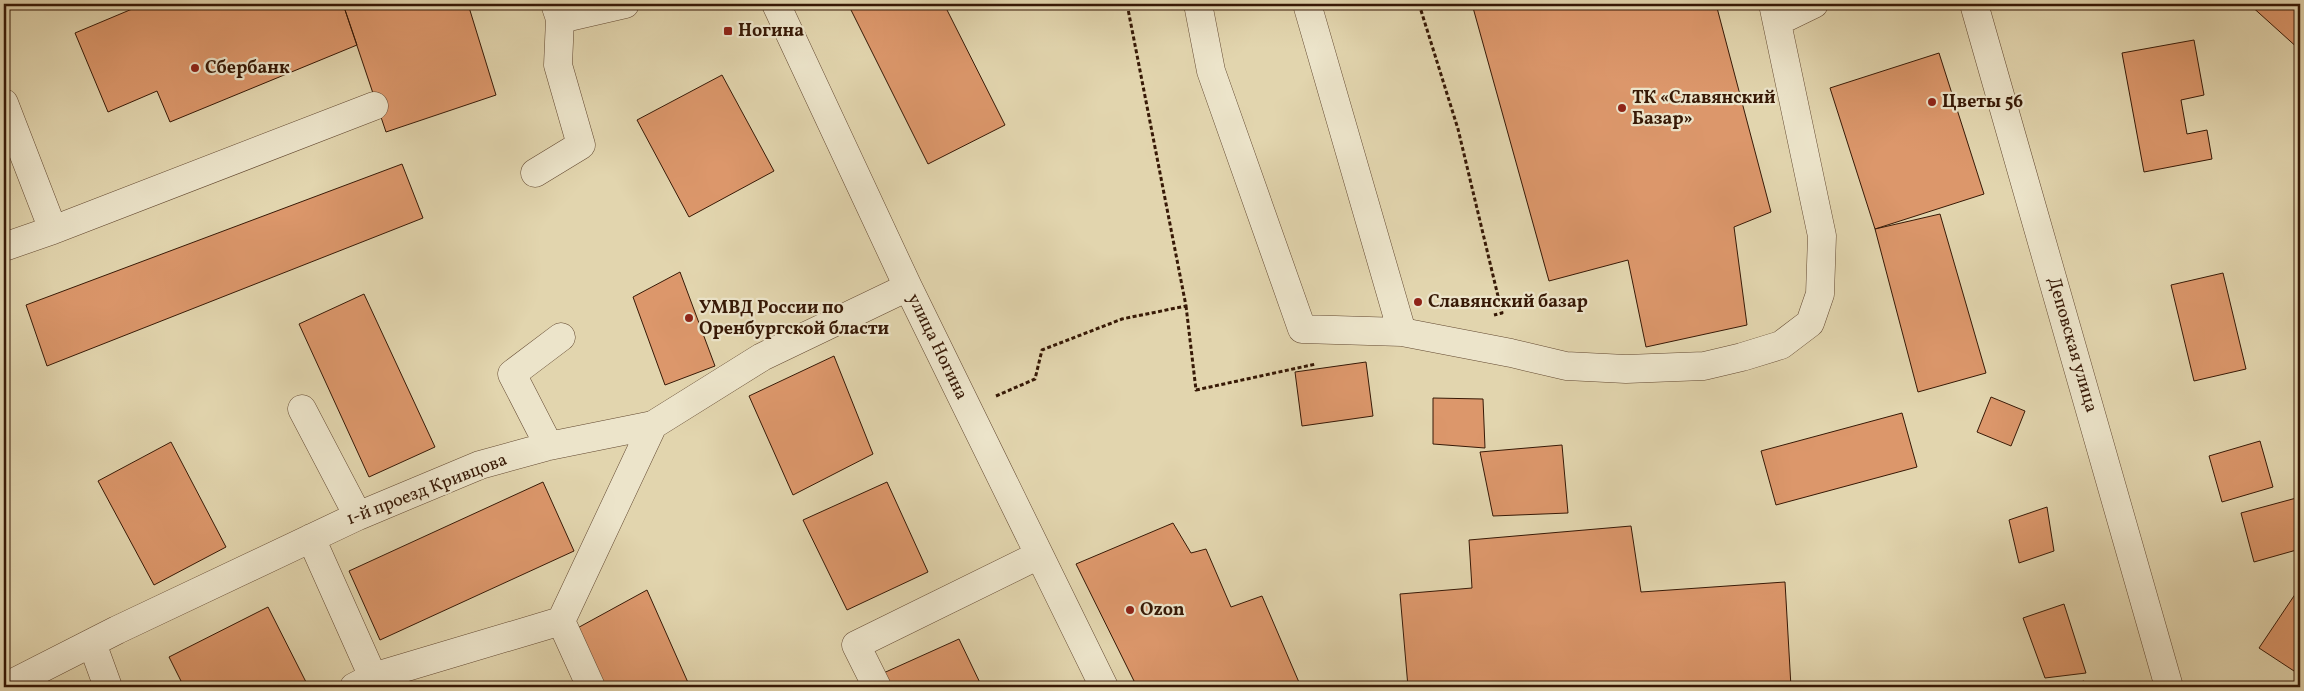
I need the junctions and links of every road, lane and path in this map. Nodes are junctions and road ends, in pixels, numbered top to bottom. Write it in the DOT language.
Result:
graph roads {
  1 [pos="625,4"];
  2 [pos="776,4"];
  3 [pos="1127,4"];
  4 [pos="1198,4"];
  5 [pos="1307,4"];
  6 [pos="1814,4"];
  7 [pos="1974,4"];
  8 [pos="558,11"];
  9 [pos="1775,13"];
  10 [pos="4,103"];
  11 [pos="374,106"];
  12 [pos="535,173"];
  13 [pos="53,230"];
  14 [pos="4,247"];
  15 [pos="908,287"];
  16 [pos="1402,332"];
  17 [pos="561,337"];
  18 [pos="302,409"];
  19 [pos="968,409"];
  20 [pos="653,425"];
  21 [pos="549,446"];
  22 [pos="358,516"];
  23 [pos="311,538"];
  24 [pos="1039,555"];
  25 [pos="561,621"];
  26 [pos="92,643"];
  27 [pos="7,680"];
  28 [pos="363,682"];
  29 [pos="108,687"];
  30 [pos="591,687"];
  31 [pos="877,687"];
  32 [pos="1104,687"];
  33 [pos="2169,687"];
  1 -- 8 [label="street"];
  2 -- 15 [label="street, улица Ногина"];
  3 -- 19 [label="path"];
  4 -- 16 [label="street"];
  5 -- 16 [label="street"];
  6 -- 9 [label="street"];
  7 -- 33 [label="street, Деповская улица"];
  8 -- 12 [label="street"];
  9 -- 16 [label="street"];
  10 -- 13 [label="street"];
  11 -- 13 [label="street"];
  13 -- 14 [label="street"];
  15 -- 19 [label="street, улица Ногина"];
  15 -- 20 [label="street, 1-й проезд Кривцова"];
  17 -- 21 [label="street"];
  18 -- 22 [label="street"];
  19 -- 24 [label="street, улица Ногина"];
  20 -- 21 [label="street, 1-й проезд Кривцова"];
  20 -- 25 [label="street"];
  21 -- 22 [label="street, 1-й проезд Кривцова"];
  22 -- 23 [label="street, 1-й проезд Кривцова"];
  23 -- 26 [label="street, 1-й проезд Кривцова"];
  23 -- 28 [label="street"];
  24 -- 31 [label="street"];
  24 -- 32 [label="street, улица Ногина"];
  25 -- 28 [label="street"];
  25 -- 30 [label="street"];
  26 -- 27 [label="street, 1-й проезд Кривцова"];
  26 -- 29 [label="street"];
}
